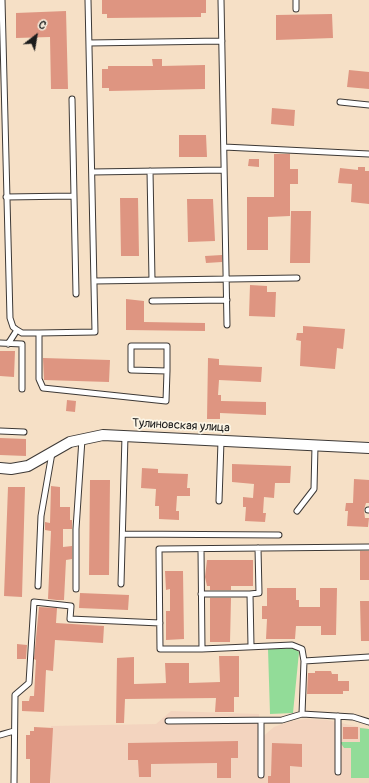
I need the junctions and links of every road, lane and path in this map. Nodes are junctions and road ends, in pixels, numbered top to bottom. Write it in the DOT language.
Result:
graph roads {
  1 [pos="2,0"];
  2 [pos="88,0"];
  3 [pos="221,0"];
  4 [pos="296,0"];
  5 [pos="296,10"];
  6 [pos="1,20"];
  7 [pos="222,40"];
  8 [pos="89,43"];
  9 [pos="72,99"];
  10 [pos="340,102"];
  11 [pos="369,105"];
  12 [pos="224,147"];
  13 [pos="369,154"];
  14 [pos="224,170"];
  15 [pos="150,171"];
  16 [pos="92,172"];
  17 [pos="4,196"];
  18 [pos="74,196"];
  19 [pos="0,203"];
  20 [pos="297,278"];
  21 [pos="226,279"];
  22 [pos="152,280"];
  23 [pos="94,282"];
  24 [pos="76,294"];
  25 [pos="227,300"];
  26 [pos="152,301"];
  27 [pos="228,325"];
  28 [pos="17,330"];
  29 [pos="39,333"];
  30 [pos="0,343"];
  31 [pos="8,344"];
  32 [pos="167,371"];
  33 [pos="22,389"];
  34 [pos="0,431"];
  35 [pos="24,432"];
  36 [pos="125,436"];
  37 [pos="82,438"];
  38 [pos="220,440"];
  39 [pos="315,446"];
  40 [pos="369,448"];
  41 [pos="52,452"];
  42 [pos="0,468"];
  43 [pos="219,501"];
  44 [pos="297,511"];
  45 [pos="123,534"];
  46 [pos="278,535"];
  47 [pos="369,547"];
  48 [pos="258,548"];
  49 [pos="201,549"];
  50 [pos="122,584"];
  51 [pos="38,586"];
  52 [pos="76,589"];
  53 [pos="201,594"];
  54 [pos="250,594"];
  55 [pos="160,623"];
  56 [pos="251,646"];
  57 [pos="202,649"];
  58 [pos="369,657"];
  59 [pos="304,661"];
  60 [pos="302,714"];
  61 [pos="338,716"];
  62 [pos="168,720"];
  63 [pos="261,721"];
  64 [pos="369,722"];
  65 [pos="14,731"];
  66 [pos="0,735"];
  67 [pos="338,772"];
  68 [pos="261,775"];
  69 [pos="14,783"];
  1 -- 6 [label="lane"];
  2 -- 8 [label="lane"];
  3 -- 7 [label="lane"];
  4 -- 5 [label="lane"];
  6 -- 17 [label="lane"];
  7 -- 8 [label="lane"];
  7 -- 12 [label="lane"];
  8 -- 16 [label="lane"];
  9 -- 18 [label="lane"];
  10 -- 11 [label="lane"];
  12 -- 13 [label="lane"];
  12 -- 14 [label="lane"];
  14 -- 15 [label="lane"];
  14 -- 21 [label="lane"];
  15 -- 16 [label="lane"];
  15 -- 22 [label="lane"];
  16 -- 23 [label="lane"];
  17 -- 18 [label="lane"];
  17 -- 19 [label="lane"];
  17 -- 28 [label="lane"];
  18 -- 24 [label="lane"];
  20 -- 21 [label="lane"];
  21 -- 22 [label="lane"];
  21 -- 25 [label="lane"];
  22 -- 23 [label="lane"];
  23 -- 29 [label="lane"];
  25 -- 26 [label="lane"];
  25 -- 27 [label="lane"];
  28 -- 29 [label="lane"];
  28 -- 31 [label="lane"];
  29 -- 32 [label="lane"];
  30 -- 31 [label="lane"];
  31 -- 33 [label="lane"];
  32 -- 32 [label="lane"];
  34 -- 35 [label="lane"];
  36 -- 37 [label="street, Тулиновская улица"];
  36 -- 38 [label="street, Тулиновская улица"];
  36 -- 45 [label="lane"];
  37 -- 41 [label="street, Тулиновская улица"];
  37 -- 52 [label="lane"];
  38 -- 39 [label="street, Тулиновская улица"];
  38 -- 43 [label="lane"];
  39 -- 40 [label="street, Тулиновская улица"];
  39 -- 44 [label="lane"];
  41 -- 42 [label="street, Тулиновская улица"];
  41 -- 51 [label="lane"];
  45 -- 46 [label="lane"];
  45 -- 50 [label="lane"];
  47 -- 48 [label="lane"];
  48 -- 49 [label="lane"];
  48 -- 54 [label="lane"];
  49 -- 53 [label="lane"];
  49 -- 55 [label="lane"];
  53 -- 54 [label="lane"];
  53 -- 57 [label="lane"];
  54 -- 56 [label="lane"];
  55 -- 57 [label="lane"];
  55 -- 65 [label="lane"];
  56 -- 57 [label="lane"];
  56 -- 59 [label="lane"];
  58 -- 59 [label="lane"];
  59 -- 60 [label="lane"];
  60 -- 61 [label="lane"];
  60 -- 63 [label="lane"];
  61 -- 64 [label="lane"];
  61 -- 67 [label="lane"];
  62 -- 63 [label="lane"];
  63 -- 68 [label="lane"];
  65 -- 66 [label="lane"];
  65 -- 69 [label="lane"];
}
